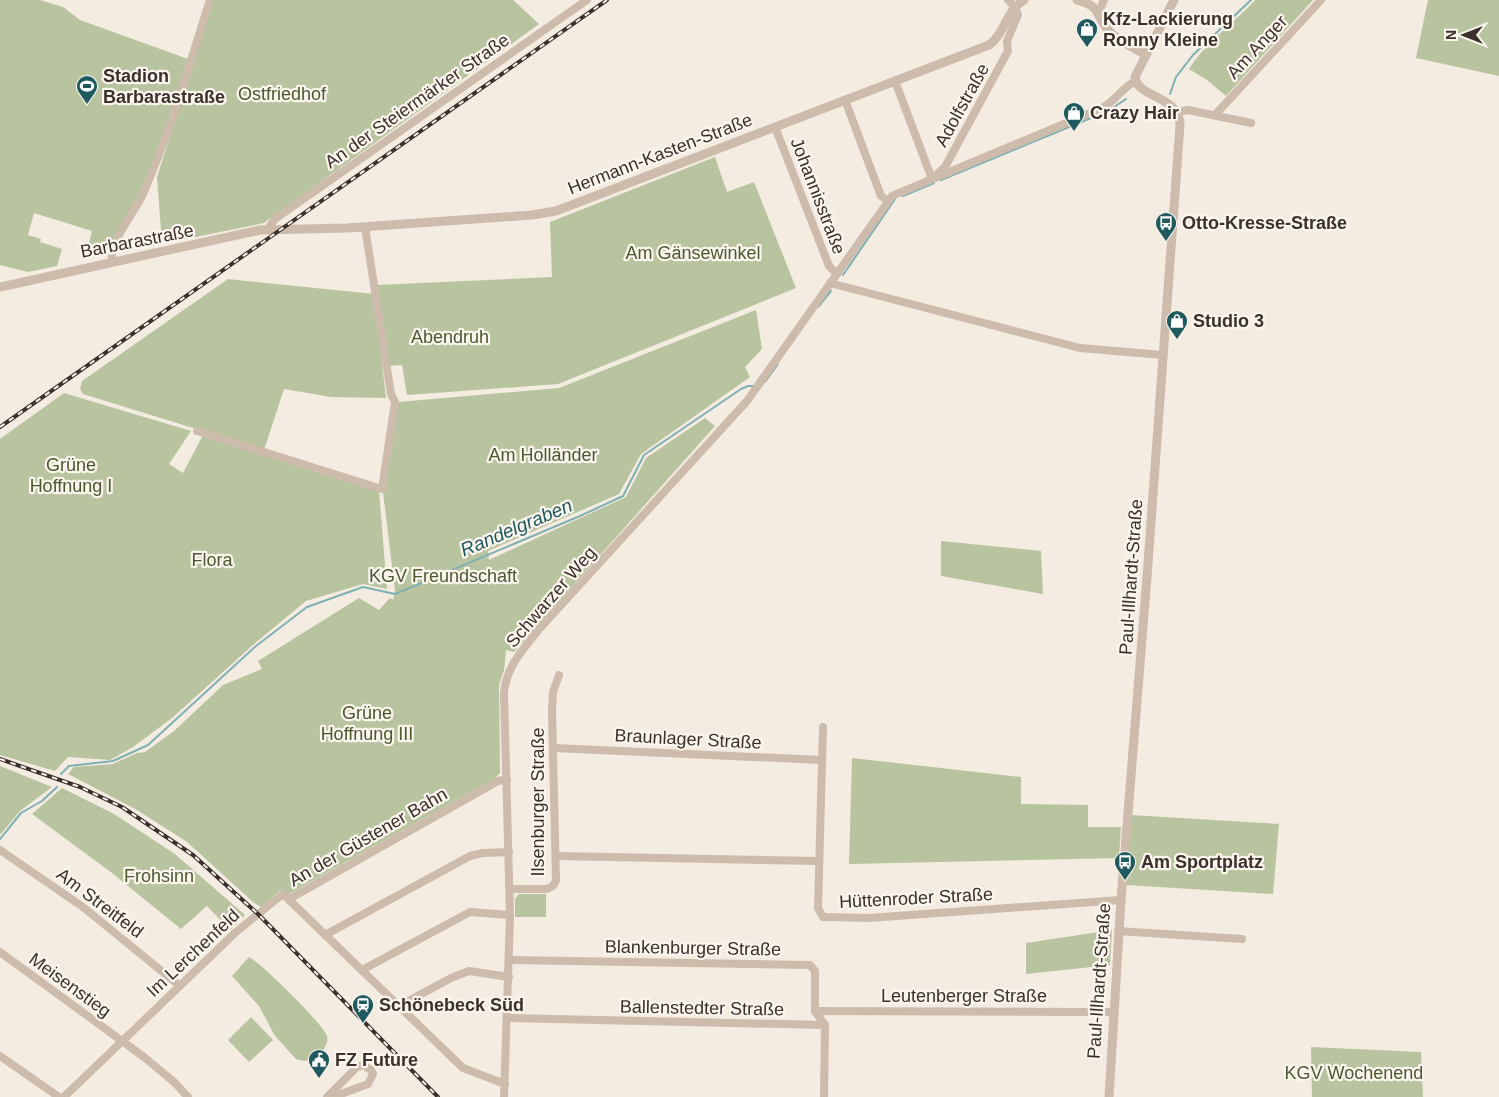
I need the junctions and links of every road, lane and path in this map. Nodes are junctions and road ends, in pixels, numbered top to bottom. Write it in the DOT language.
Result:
graph roads {
  1 [pos="210,0"];
  2 [pos="587,0"];
  3 [pos="1008,0"];
  4 [pos="1024,0"];
  5 [pos="1077,0"];
  6 [pos="1104,0"];
  7 [pos="1174,0"];
  8 [pos="1321,0"];
  9 [pos="1015,7"];
  10 [pos="1099,12"];
  11 [pos="998,37"];
  12 [pos="1007,41"];
  13 [pos="1146,55"];
  14 [pos="895,81"];
  15 [pos="1136,81"];
  16 [pos="845,100"];
  17 [pos="1178,112"];
  18 [pos="1214,115"];
  19 [pos="1251,123"];
  20 [pos="775,127"];
  21 [pos="932,178"];
  22 [pos="887,200"];
  23 [pos="365,227"];
  24 [pos="268,230"];
  25 [pos="281,230"];
  26 [pos="112,261"];
  27 [pos="836,274"];
  28 [pos="830,284"];
  29 [pos="0,287"];
  30 [pos="1163,355"];
  31 [pos="197,431"];
  32 [pos="559,675"];
  33 [pos="823,726"];
  34 [pos="554,748"];
  35 [pos="822,760"];
  36 [pos="507,779"];
  37 [pos="0,850"];
  38 [pos="509,852"];
  39 [pos="557,856"];
  40 [pos="819,861"];
  41 [pos="510,889"];
  42 [pos="289,899"];
  43 [pos="1120,900"];
  44 [pos="510,915"];
  45 [pos="1118,931"];
  46 [pos="326,935"];
  47 [pos="1242,939"];
  48 [pos="0,952"];
  49 [pos="510,960"];
  50 [pos="362,970"];
  51 [pos="509,977"];
  52 [pos="180,986"];
  53 [pos="398,1006"];
  54 [pos="816,1011"];
  55 [pos="1113,1012"];
  56 [pos="508,1018"];
  57 [pos="824,1026"];
  58 [pos="121,1042"];
  59 [pos="0,1056"];
  60 [pos="505,1084"];
  61 [pos="59,1097"];
  62 [pos="64,1097"];
  63 [pos="188,1097"];
  64 [pos="327,1097"];
  65 [pos="333,1097"];
  66 [pos="504,1097"];
  67 [pos="824,1097"];
  68 [pos="1109,1097"];
  1 -- 26 [label="street"];
  2 -- 24 [label="street, An der Steiermärker Straße"];
  3 -- 9 [label="street"];
  4 -- 9 [label="street"];
  5 -- 10 [label="street"];
  6 -- 10 [label="street"];
  7 -- 13 [label="street"];
  8 -- 18 [label="street, Am Anger"];
  9 -- 11 [label="street"];
  9 -- 12 [label="street, Adolfstraße"];
  10 -- 13 [label="street"];
  11 -- 12 [label="street"];
  11 -- 14 [label="street, Hermann-Kasten-Straße"];
  12 -- 21 [label="street, Adolfstraße"];
  13 -- 15 [label="street"];
  14 -- 16 [label="street, Hermann-Kasten-Straße"];
  14 -- 21 [label="street"];
  15 -- 17 [label="street"];
  15 -- 21 [label="street"];
  16 -- 20 [label="street, Hermann-Kasten-Straße"];
  16 -- 22 [label="street"];
  17 -- 18 [label="street"];
  17 -- 30 [label="street, Paul-Illhardt-Straße"];
  18 -- 19 [label="street"];
  20 -- 23 [label="street, Hermann-Kasten-Straße"];
  20 -- 27 [label="street, Johannisstraße"];
  21 -- 22 [label="street"];
  22 -- 27 [label="street"];
  23 -- 25 [label="street, Hermann-Kasten-Straße"];
  23 -- 31 [label="street"];
  24 -- 25 [label="street, Barbarastraße"];
  24 -- 26 [label="street, Barbarastraße"];
  26 -- 29 [label="street, Barbarastraße"];
  27 -- 28 [label="street"];
  28 -- 30 [label="street"];
  28 -- 36 [label="street, Schwarzer Weg"];
  30 -- 43 [label="street, Paul-Illhardt-Straße"];
  32 -- 34 [label="street, Ilsenburger Straße"];
  33 -- 35 [label="street"];
  34 -- 35 [label="street, Braunlager Straße"];
  34 -- 39 [label="street, Ilsenburger Straße"];
  35 -- 40 [label="street"];
  36 -- 38 [label="street, Schwarzer Weg"];
  36 -- 42 [label="street, An der Güstener Bahn"];
  37 -- 52 [label="street, Am Streitfeld"];
  38 -- 41 [label="street, Schwarzer Weg"];
  38 -- 46 [label="street"];
  39 -- 40 [label="street"];
  39 -- 41 [label="street, Ilsenburger Straße"];
  40 -- 43 [label="street, Hüttenroder Straße"];
  41 -- 44 [label="street, Schwarzer Weg"];
  42 -- 46 [label="street, An der Güstener Bahn"];
  42 -- 52 [label="street, Im Lerchenfeld"];
  43 -- 45 [label="street, Paul-Illhardt-Straße"];
  44 -- 49 [label="street, Schwarzer Weg"];
  44 -- 50 [label="street"];
  45 -- 47 [label="street"];
  45 -- 55 [label="street, Paul-Illhardt-Straße"];
  46 -- 50 [label="street, An der Güstener Bahn"];
  48 -- 58 [label="street, Meisenstieg"];
  49 -- 51 [label="street, Schwarzer Weg"];
  49 -- 54 [label="street, Blankenburger Straße"];
  50 -- 53 [label="street, An der Güstener Bahn"];
  51 -- 53 [label="street"];
  51 -- 56 [label="street, Schwarzer Weg"];
  52 -- 58 [label="street, Im Lerchenfeld"];
  53 -- 60 [label="street, An der Güstener Bahn"];
  54 -- 55 [label="street, Leutenberger Straße"];
  54 -- 57 [label="street, Blankenburger Straße"];
  55 -- 68 [label="street, Paul-Illhardt-Straße"];
  56 -- 57 [label="street, Ballenstedter Straße"];
  56 -- 60 [label="street, Schwarzer Weg"];
  57 -- 67 [label="street"];
  58 -- 62 [label="street, Im Lerchenfeld"];
  58 -- 63 [label="street, Meisenstieg"];
  59 -- 61 [label="street"];
  60 -- 66 [label="street, Schwarzer Weg"];
  64 -- 65 [label="street"];
}
